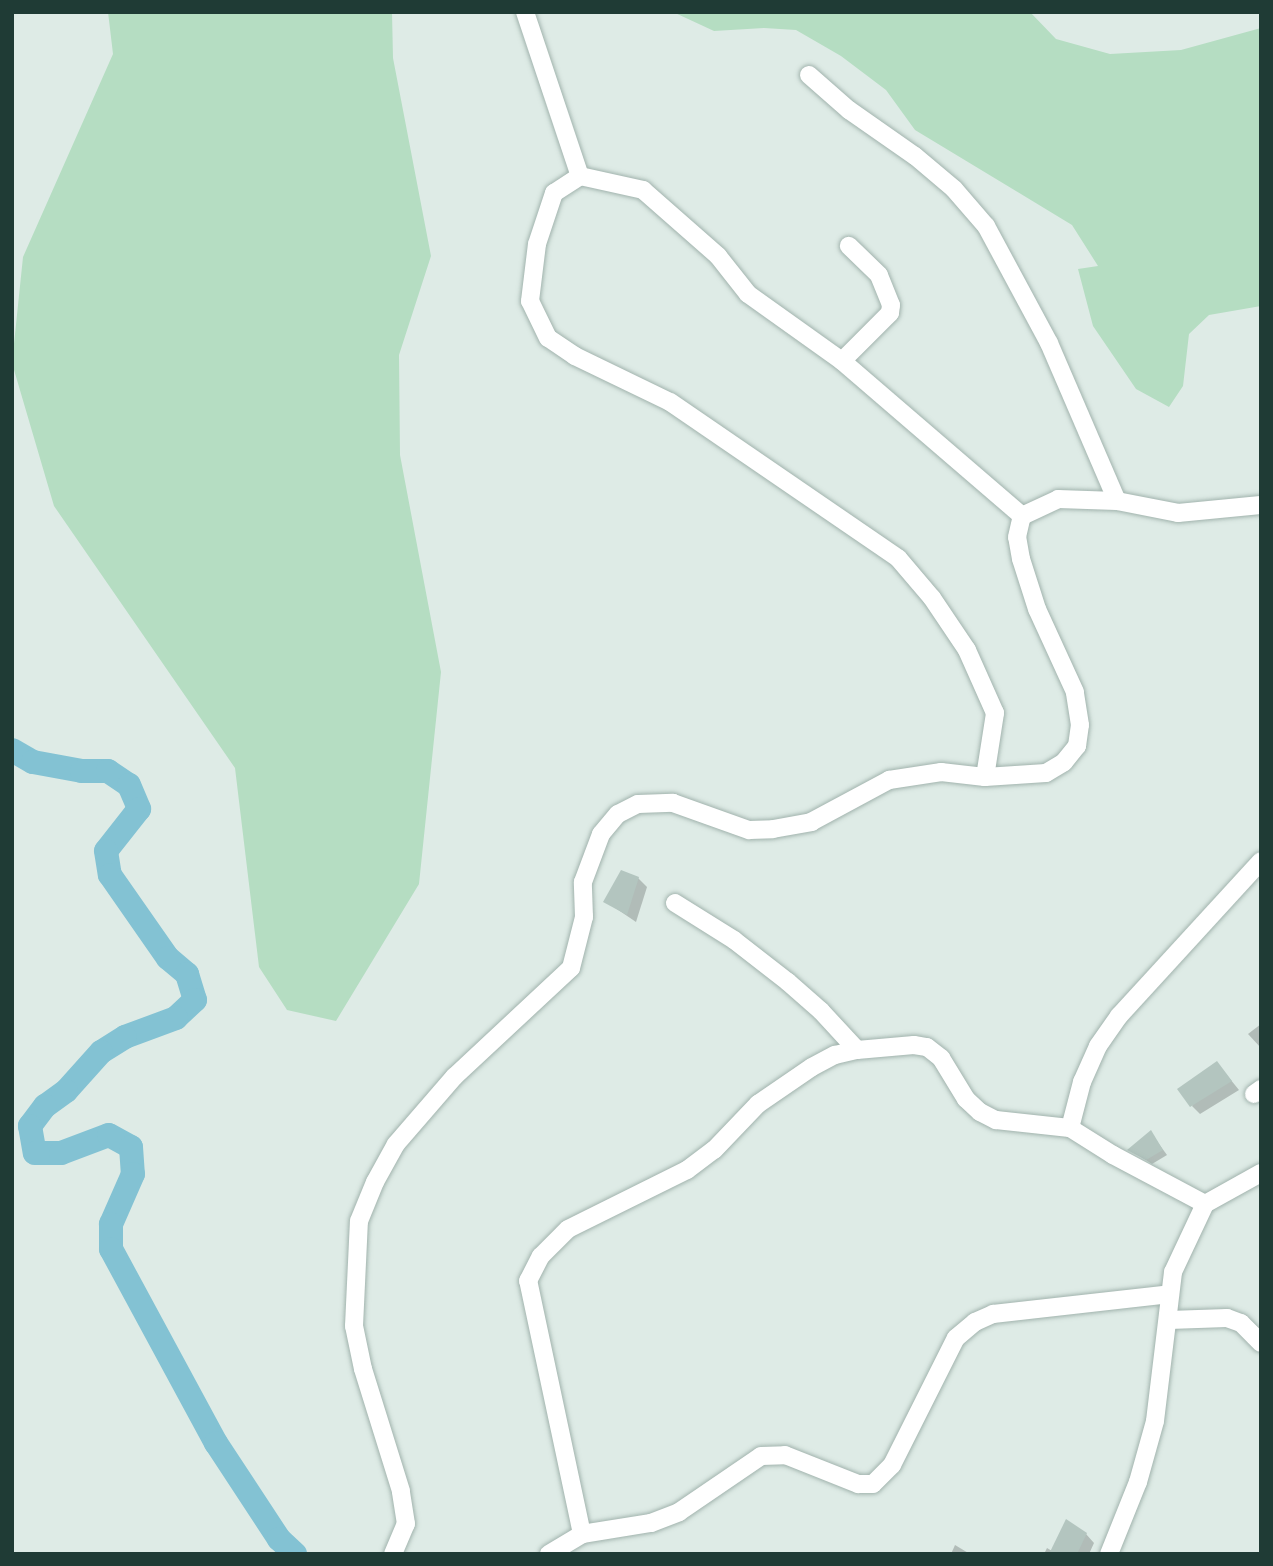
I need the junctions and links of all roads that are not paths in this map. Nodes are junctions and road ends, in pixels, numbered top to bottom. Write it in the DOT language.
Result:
graph roads {
  1 [pos="525,12"];
  2 [pos="809,75"];
  3 [pos="580,176"];
  4 [pos="849,246"];
  5 [pos="842,361"];
  6 [pos="1116,501"];
  7 [pos="1261,505"];
  8 [pos="1022,516"];
  9 [pos="985,777"];
  10 [pos="1261,861"];
  11 [pos="675,903"];
  12 [pos="857,1050"];
  13 [pos="1070,1128"];
  14 [pos="1261,1173"];
  15 [pos="1205,1203"];
  16 [pos="1170,1294"];
  17 [pos="1169,1320"];
  18 [pos="1261,1343"];
  19 [pos="582,1534"];
  20 [pos="401,1552"];
  21 [pos="549,1554"];
  22 [pos="1109,1554"];
  1 -- 3 [label="street"];
  2 -- 6 [label="street"];
  3 -- 5 [label="street"];
  3 -- 9 [label="street"];
  4 -- 5 [label="street"];
  5 -- 8 [label="street"];
  6 -- 7 [label="street"];
  6 -- 8 [label="street"];
  8 -- 9 [label="street"];
  9 -- 20 [label="street"];
  10 -- 13 [label="street"];
  11 -- 12 [label="street"];
  12 -- 13 [label="street"];
  12 -- 19 [label="street"];
  13 -- 15 [label="street"];
  14 -- 15 [label="street"];
  15 -- 16 [label="street"];
  16 -- 17 [label="street"];
  16 -- 19 [label="street"];
  17 -- 18 [label="street"];
  17 -- 22 [label="street"];
  19 -- 21 [label="street"];
}
